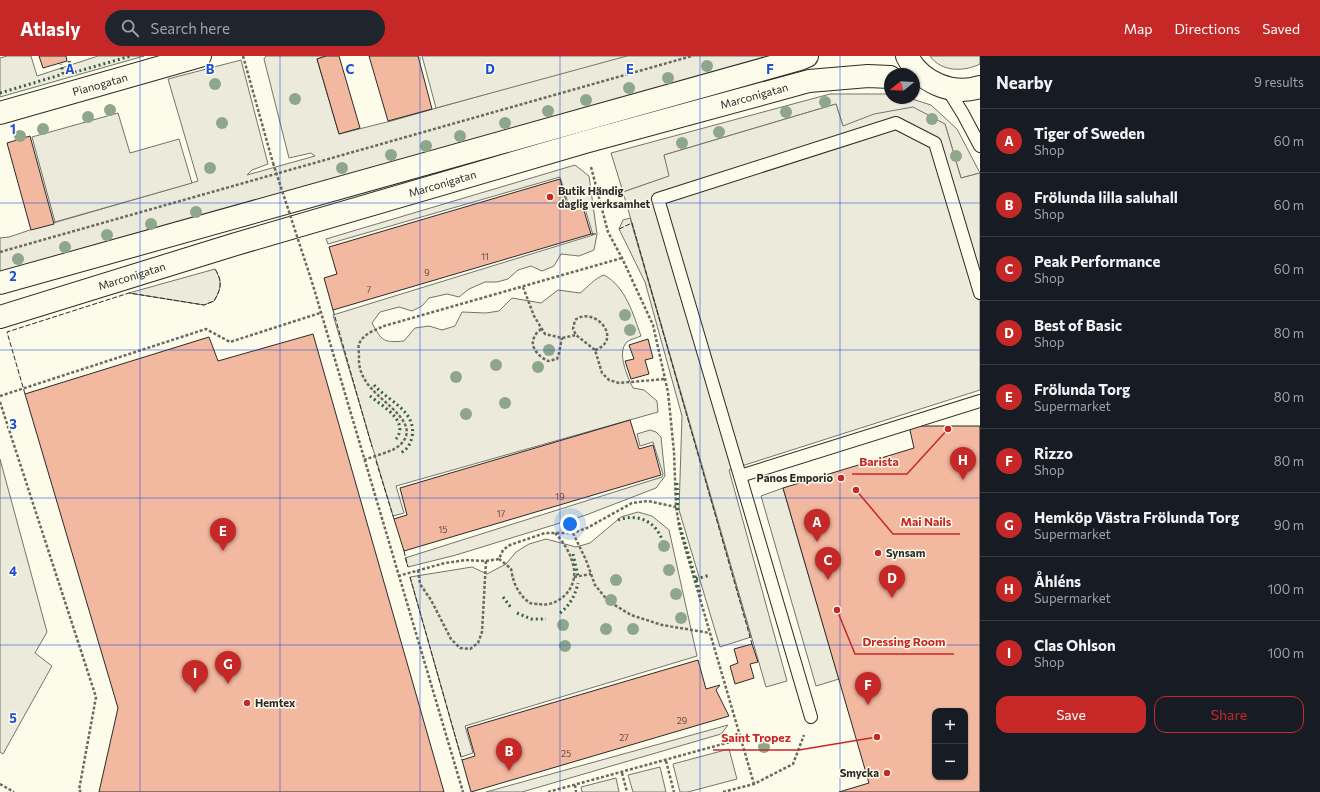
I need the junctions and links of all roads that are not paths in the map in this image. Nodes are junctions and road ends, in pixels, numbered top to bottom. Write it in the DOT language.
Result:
graph roads {
  1 [pos="200,56"];
  2 [pos="807,56"];
  3 [pos="907,56"];
  4 [pos="915,68"];
  5 [pos="884,77"];
  6 [pos="920,77"];
  7 [pos="980,87"];
  8 [pos="947,88"];
  9 [pos="0,113"];
  10 [pos="980,146"];
  11 [pos="0,283"];
  12 [pos="980,293"];
  13 [pos="0,317"];
  14 [pos="980,401"];
  15 [pos="740,476"];
  16 [pos="811,717"];
  1 -- 9 [label="street, Pianogatan"];
  2 -- 11 [label="street, Marconigatan"];
  3 -- 4 [label="street"];
  5 -- 13 [label="street, Marconigatan"];
  6 -- 8 [label="street"];
  7 -- 8 [label="street"];
  8 -- 10 [label="lane"];
  12 -- 15 [label="lane"];
  14 -- 15 [label="lane"];
  15 -- 16 [label="lane"];
}
